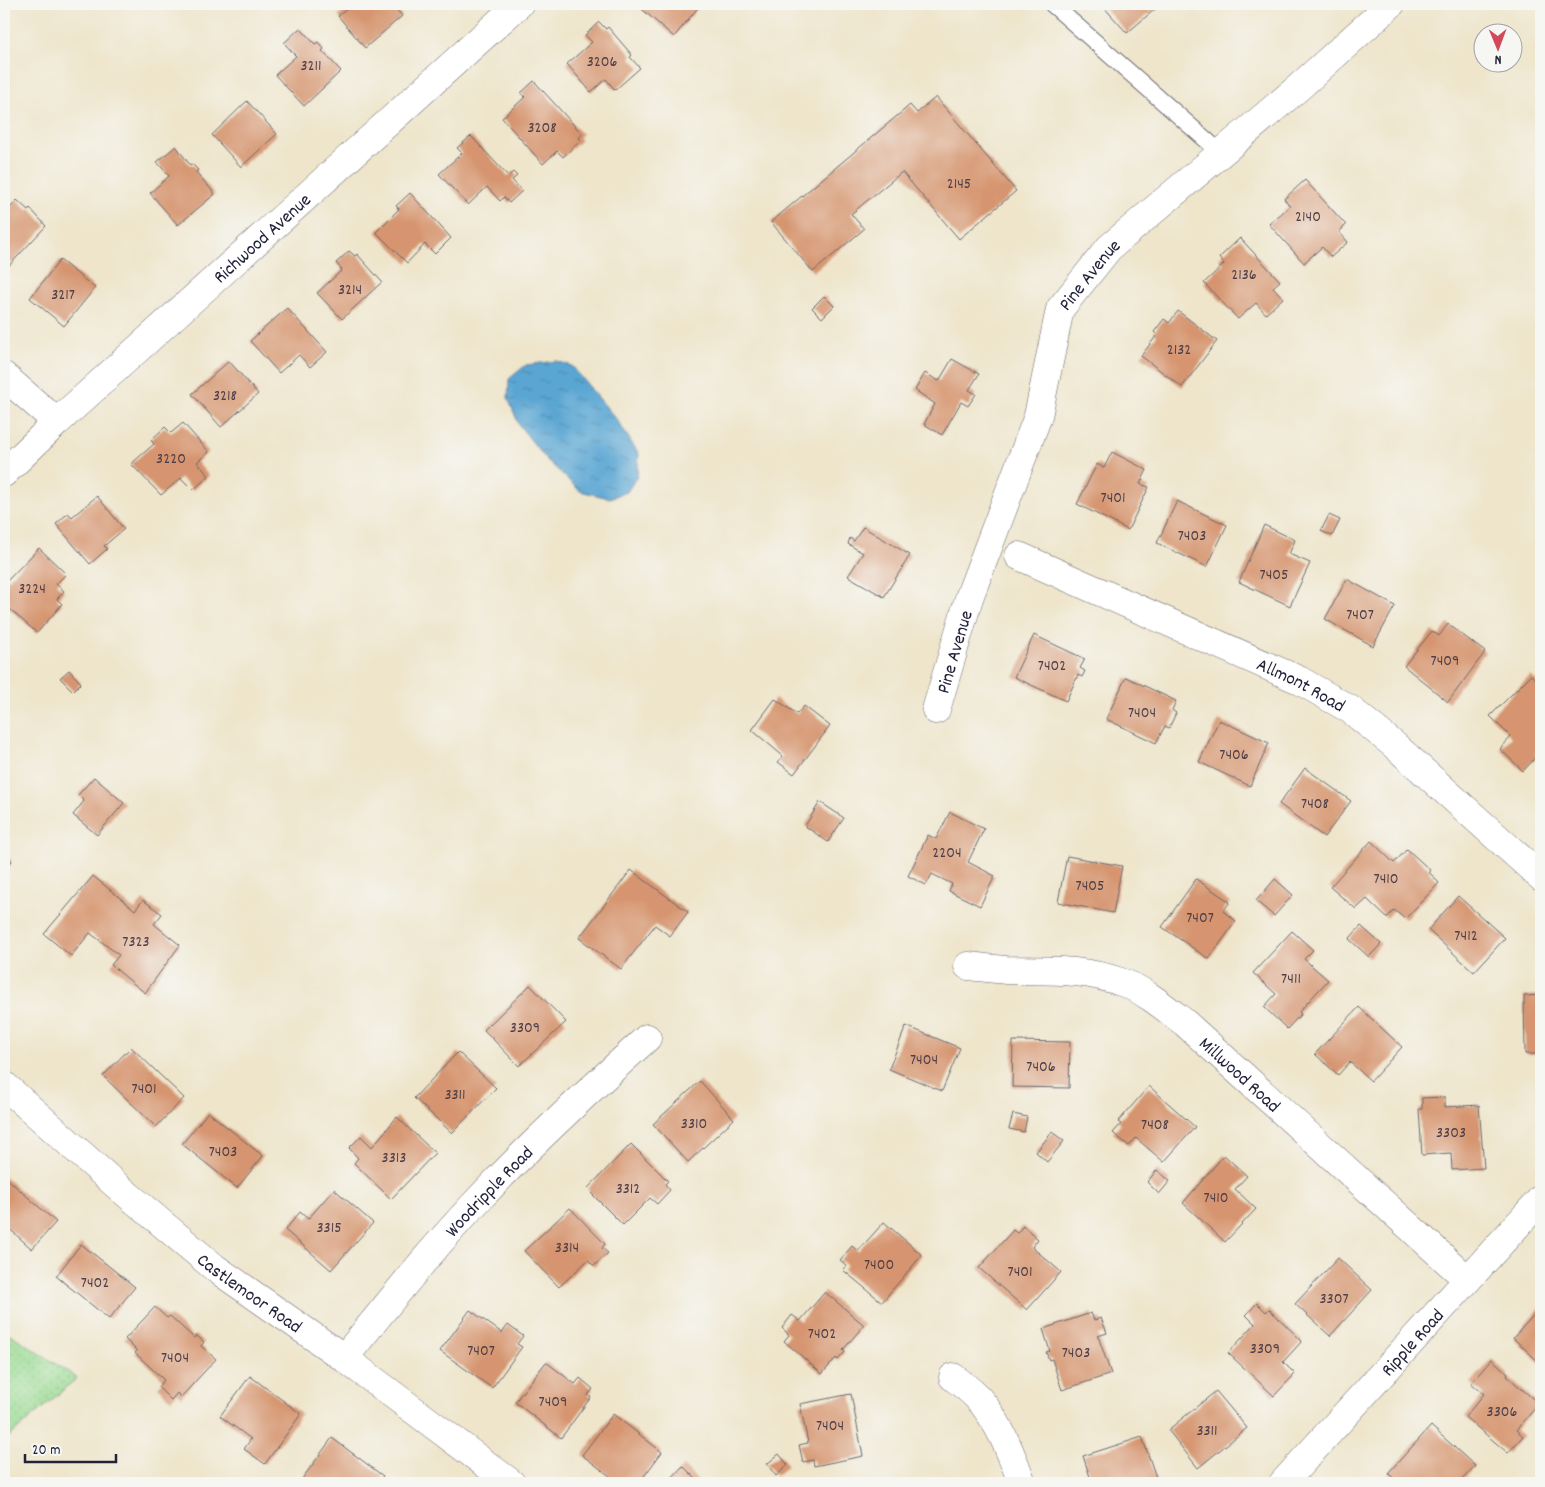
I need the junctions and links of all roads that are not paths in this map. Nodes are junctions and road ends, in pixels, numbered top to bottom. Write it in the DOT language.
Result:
graph roads {
  1 [pos="519,4"];
  2 [pos="1052,4"];
  3 [pos="1391,4"];
  4 [pos="1221,153"];
  5 [pos="4,376"];
  6 [pos="57,422"];
  7 [pos="4,473"];
  8 [pos="1019,556"];
  9 [pos="936,710"];
  10 [pos="1541,877"];
  11 [pos="968,966"];
  12 [pos="647,1038"];
  13 [pos="4,1085"];
  14 [pos="1541,1199"];
  15 [pos="1467,1279"];
  16 [pos="344,1358"];
  17 [pos="953,1377"];
  18 [pos="511,1483"];
  19 [pos="1022,1483"];
  20 [pos="1283,1483"];
  1 -- 6 [label="street, Richwood Avenue"];
  2 -- 4 [label="lane"];
  3 -- 4 [label="street, Pine Avenue"];
  4 -- 9 [label="street, Pine Avenue"];
  5 -- 6 [label="street"];
  6 -- 7 [label="street, Richwood Avenue"];
  8 -- 10 [label="street, Allmont Road"];
  11 -- 15 [label="street, Millwood Road"];
  12 -- 16 [label="street, Woodripple Road"];
  13 -- 16 [label="street, Castlemoor Road"];
  14 -- 15 [label="street, Ripple Road"];
  15 -- 20 [label="street, Ripple Road"];
  16 -- 18 [label="street, Castlemoor Road"];
  17 -- 19 [label="street"];
}
